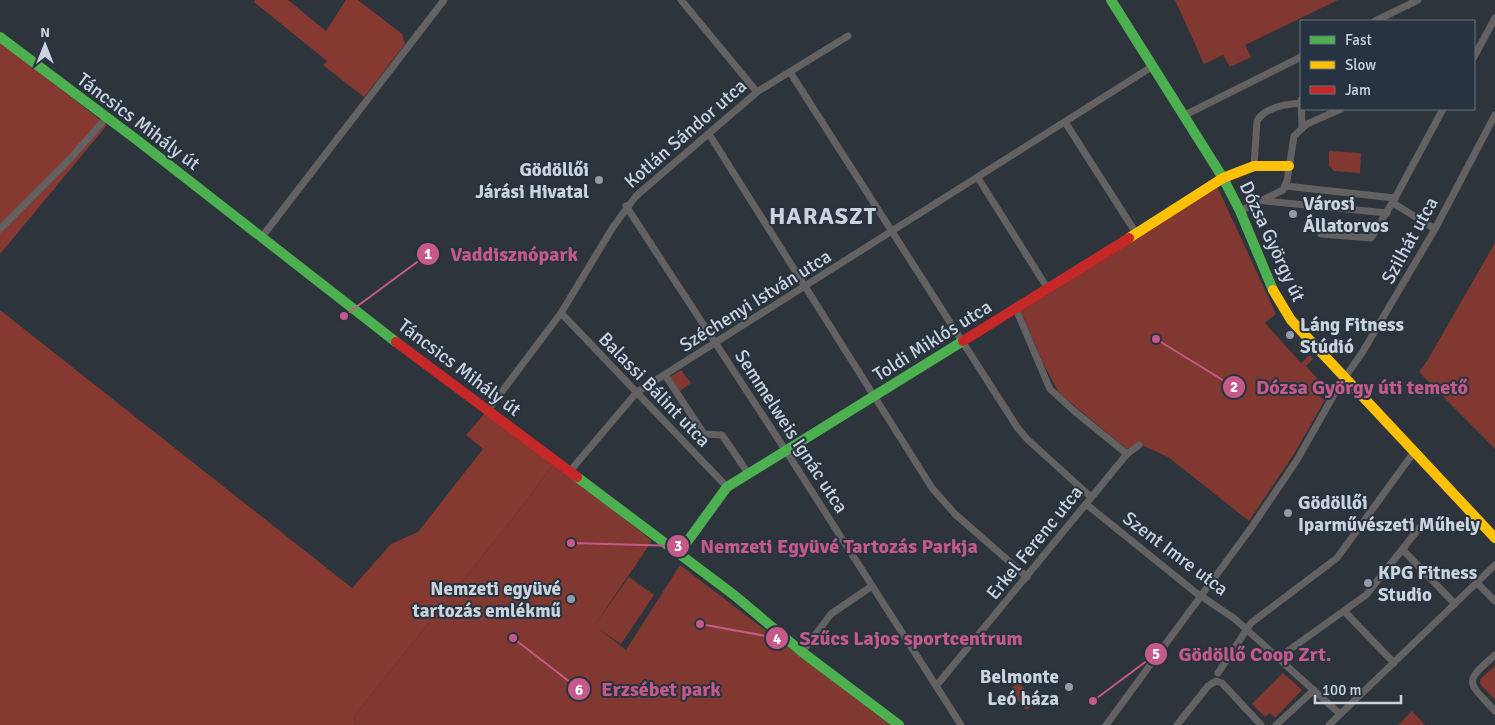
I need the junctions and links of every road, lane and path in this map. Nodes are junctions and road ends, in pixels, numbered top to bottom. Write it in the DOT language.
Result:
graph roads {
  1 [pos="444,0"];
  2 [pos="681,0"];
  3 [pos="1111,0"];
  4 [pos="1418,0"];
  5 [pos="1495,18"];
  6 [pos="1377,20"];
  7 [pos="848,36"];
  8 [pos="0,37"];
  9 [pos="1475,55"];
  10 [pos="1300,58"];
  11 [pos="1153,66"];
  12 [pos="790,72"];
  13 [pos="757,92"];
  14 [pos="1300,103"];
  15 [pos="1301,110"];
  16 [pos="1339,110"];
  17 [pos="1442,110"];
  18 [pos="1495,114"];
  19 [pos="1184,115"];
  20 [pos="106,118"];
  21 [pos="1065,122"];
  22 [pos="1302,127"];
  23 [pos="709,134"];
  24 [pos="1254,166"];
  25 [pos="1290,166"];
  26 [pos="978,178"];
  27 [pos="1223,178"];
  28 [pos="1285,186"];
  29 [pos="1394,200"];
  30 [pos="1265,201"];
  31 [pos="626,206"];
  32 [pos="1240,211"];
  33 [pos="1387,213"];
  34 [pos="0,229"];
  35 [pos="1435,229"];
  36 [pos="893,233"];
  37 [pos="1136,233"];
  38 [pos="1320,234"];
  39 [pos="261,238"];
  40 [pos="806,287"];
  41 [pos="1048,289"];
  42 [pos="1016,309"];
  43 [pos="561,313"];
  44 [pos="961,342"];
  45 [pos="716,344"];
  46 [pos="665,375"];
  47 [pos="1345,378"];
  48 [pos="637,392"];
  49 [pos="875,397"];
  50 [pos="488,410"];
  51 [pos="1139,444"];
  52 [pos="786,450"];
  53 [pos="1414,452"];
  54 [pos="1126,454"];
  55 [pos="570,471"];
  56 [pos="748,473"];
  57 [pos="727,487"];
  58 [pos="1091,497"];
  59 [pos="1086,504"];
  60 [pos="1420,527"];
  61 [pos="1495,538"];
  62 [pos="1403,550"];
  63 [pos="678,553"];
  64 [pos="1495,566"];
  65 [pos="1027,576"];
  66 [pos="1477,583"];
  67 [pos="872,586"];
  68 [pos="1201,595"];
  69 [pos="1495,601"];
  70 [pos="1455,604"];
  71 [pos="1345,612"];
  72 [pos="1247,629"];
  73 [pos="802,652"];
  74 [pos="1495,655"];
  75 [pos="1278,658"];
  76 [pos="1394,663"];
  77 [pos="1218,673"];
  78 [pos="937,685"];
  79 [pos="1314,690"];
  80 [pos="1495,711"];
  81 [pos="1340,714"];
  82 [pos="899,725"];
  83 [pos="961,725"];
  84 [pos="1106,725"];
  85 [pos="1177,725"];
  86 [pos="1261,725"];
  87 [pos="1276,725"];
  88 [pos="1329,725"];
  1 -- 39 [label="street"];
  2 -- 13 [label="street"];
  3 -- 11 [label="street, Dózsa György út"];
  4 -- 6 [label="street"];
  5 -- 9 [label="street"];
  7 -- 12 [label="street, Kotlán Sándor utca"];
  8 -- 20 [label="street, Táncsics Mihály út"];
  10 -- 19 [label="street"];
  11 -- 19 [label="street, Dózsa György út"];
  11 -- 21 [label="street, Széchenyi István utca"];
  12 -- 13 [label="street, Kotlán Sándor utca"];
  12 -- 36 [label="street"];
  13 -- 23 [label="street, Kotlán Sándor utca"];
  14 -- 24 [label="street"];
  15 -- 22 [label="street"];
  16 -- 22 [label="street"];
  17 -- 29 [label="street"];
  18 -- 35 [label="street, Szilhát utca"];
  19 -- 27 [label="street, Dózsa György út"];
  20 -- 34 [label="street"];
  20 -- 39 [label="street, Táncsics Mihály út"];
  21 -- 26 [label="street, Széchenyi István utca"];
  21 -- 37 [label="street"];
  22 -- 25 [label="street"];
  23 -- 31 [label="street, Kotlán Sándor utca"];
  23 -- 40 [label="street"];
  24 -- 25 [label="street"];
  24 -- 27 [label="street, Toldi Miklós utca"];
  25 -- 28 [label="street"];
  26 -- 36 [label="street, Széchenyi István utca"];
  26 -- 41 [label="street"];
  27 -- 32 [label="street, Dózsa György út"];
  27 -- 37 [label="street, Toldi Miklós utca"];
  28 -- 29 [label="street"];
  28 -- 30 [label="street"];
  29 -- 33 [label="street"];
  29 -- 35 [label="street"];
  30 -- 32 [label="street"];
  30 -- 33 [label="street"];
  31 -- 43 [label="street, Kotlán Sándor utca"];
  31 -- 45 [label="street, Semmelweis Ignác utca"];
  32 -- 47 [label="street, Dózsa György út"];
  33 -- 38 [label="street"];
  35 -- 47 [label="street, Szilhát utca"];
  36 -- 40 [label="street, Széchenyi István utca"];
  36 -- 44 [label="street"];
  37 -- 41 [label="street, Toldi Miklós utca"];
  39 -- 50 [label="street, Táncsics Mihály út"];
  40 -- 45 [label="street, Széchenyi István utca"];
  40 -- 49 [label="street"];
  41 -- 42 [label="street, Toldi Miklós utca"];
  42 -- 44 [label="street, Toldi Miklós utca"];
  42 -- 54 [label="street"];
  43 -- 48 [label="street, Balassi Bálint utca"];
  43 -- 50 [label="street, Kotlán Sándor utca"];
  44 -- 49 [label="street, Toldi Miklós utca"];
  44 -- 58 [label="street"];
  45 -- 46 [label="street, Széchenyi István utca"];
  45 -- 52 [label="street, Semmelweis Ignác utca"];
  46 -- 48 [label="street, Széchenyi István utca"];
  46 -- 56 [label="street"];
  47 -- 53 [label="street, Dózsa György út"];
  47 -- 68 [label="street, Szilhát utca"];
  48 -- 55 [label="street, Széchenyi István utca"];
  48 -- 57 [label="street, Balassi Bálint utca"];
  49 -- 52 [label="street, Toldi Miklós utca"];
  49 -- 65 [label="street"];
  50 -- 55 [label="street, Táncsics Mihály út"];
  51 -- 54 [label="street, Erkel Ferenc utca"];
  52 -- 56 [label="street, Toldi Miklós utca"];
  52 -- 67 [label="street, Semmelweis Ignác utca"];
  53 -- 61 [label="street, Dózsa György út"];
  53 -- 72 [label="street"];
  54 -- 58 [label="street, Erkel Ferenc utca"];
  55 -- 63 [label="street, Táncsics Mihály út"];
  56 -- 57 [label="street, Toldi Miklós utca"];
  57 -- 63 [label="street, Toldi Miklós utca"];
  58 -- 59 [label="street, Erkel Ferenc utca"];
  59 -- 65 [label="street, Erkel Ferenc utca"];
  59 -- 68 [label="street, Szent Imre utca"];
  60 -- 62 [label="street"];
  62 -- 70 [label="street"];
  62 -- 71 [label="street"];
  63 -- 73 [label="street, Táncsics Mihály út"];
  64 -- 66 [label="street"];
  65 -- 78 [label="street, Erkel Ferenc utca"];
  66 -- 69 [label="street"];
  66 -- 70 [label="street"];
  67 -- 73 [label="street"];
  67 -- 78 [label="street, Semmelweis Ignác utca"];
  68 -- 72 [label="street, Szent Imre utca"];
  68 -- 84 [label="street, Szilhát utca"];
  70 -- 76 [label="street"];
  71 -- 75 [label="street"];
  71 -- 76 [label="street"];
  72 -- 75 [label="street, Szent Imre utca"];
  72 -- 77 [label="street"];
  73 -- 82 [label="street, Táncsics Mihály út"];
  74 -- 80 [label="street"];
  75 -- 79 [label="street, Szent Imre utca"];
  76 -- 81 [label="street"];
  78 -- 83 [label="street, Semmelweis Ignác utca"];
  79 -- 81 [label="street, Szent Imre utca"];
  79 -- 87 [label="street"];
  81 -- 88 [label="street"];
  85 -- 86 [label="street"];
}
